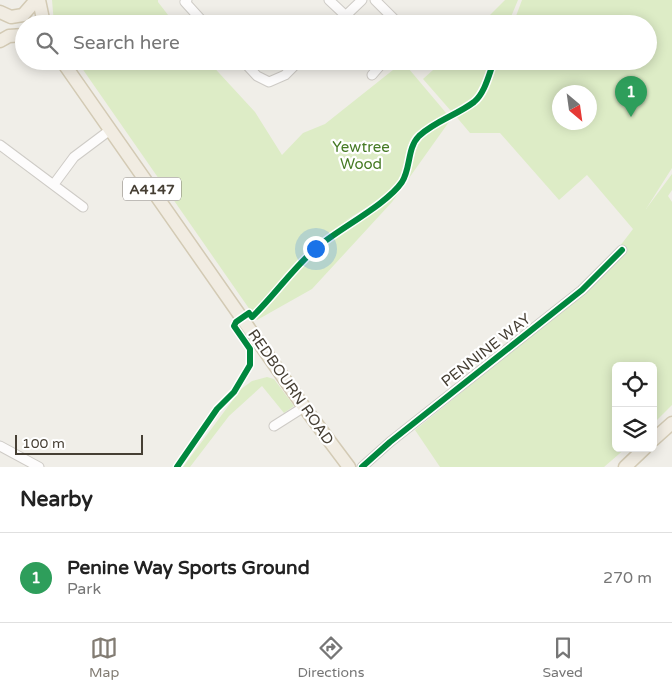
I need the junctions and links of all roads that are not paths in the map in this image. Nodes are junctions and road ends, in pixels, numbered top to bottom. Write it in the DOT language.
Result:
graph roads {
  1 [pos="37,0"];
  2 [pos="187,0"];
  3 [pos="329,0"];
  4 [pos="362,0"];
  5 [pos="375,0"];
  6 [pos="0,12"];
  7 [pos="21,15"];
  8 [pos="41,15"];
  9 [pos="195,15"];
  10 [pos="345,15"];
  11 [pos="347,15"];
  12 [pos="390,15"];
  13 [pos="15,16"];
  14 [pos="15,19"];
  15 [pos="15,36"];
  16 [pos="0,37"];
  17 [pos="0,41"];
  18 [pos="64,70"];
  19 [pos="68,70"];
  20 [pos="252,70"];
  21 [pos="290,70"];
  22 [pos="376,70"];
  23 [pos="372,75"];
  24 [pos="84,92"];
  25 [pos="110,130"];
  26 [pos="0,145"];
  27 [pos="54,184"];
  28 [pos="83,207"];
  29 [pos="622,250"];
  30 [pos="304,407"];
  31 [pos="672,422"];
  32 [pos="274,426"];
  33 [pos="657,436"];
  34 [pos="0,446"];
  35 [pos="641,452"];
  36 [pos="39,467"];
  37 [pos="349,467"];
  38 [pos="362,467"];
  39 [pos="625,467"];
  1 -- 7 [label="main road"];
  1 -- 8 [label="main road"];
  2 -- 9 [label="street"];
  3 -- 10 [label="street"];
  4 -- 11 [label="street"];
  5 -- 12 [label="street"];
  6 -- 13 [label="main road"];
  14 -- 16 [label="main road"];
  15 -- 17 [label="main road"];
  18 -- 24 [label="main road, A4147"];
  19 -- 24 [label="main road, REDBOURN ROAD / A4147"];
  20 -- 21 [label="street"];
  22 -- 23 [label="street"];
  24 -- 25 [label="main road, REDBOURN ROAD / A4147"];
  25 -- 27 [label="street"];
  25 -- 30 [label="main road, REDBOURN ROAD / A4147"];
  26 -- 27 [label="street"];
  27 -- 28 [label="street"];
  29 -- 38 [label="street, PENNINE WAY"];
  30 -- 32 [label="street"];
  30 -- 37 [label="main road, REDBOURN ROAD / A4147"];
  31 -- 33 [label="main road"];
  34 -- 36 [label="street"];
  35 -- 39 [label="main road"];
}
